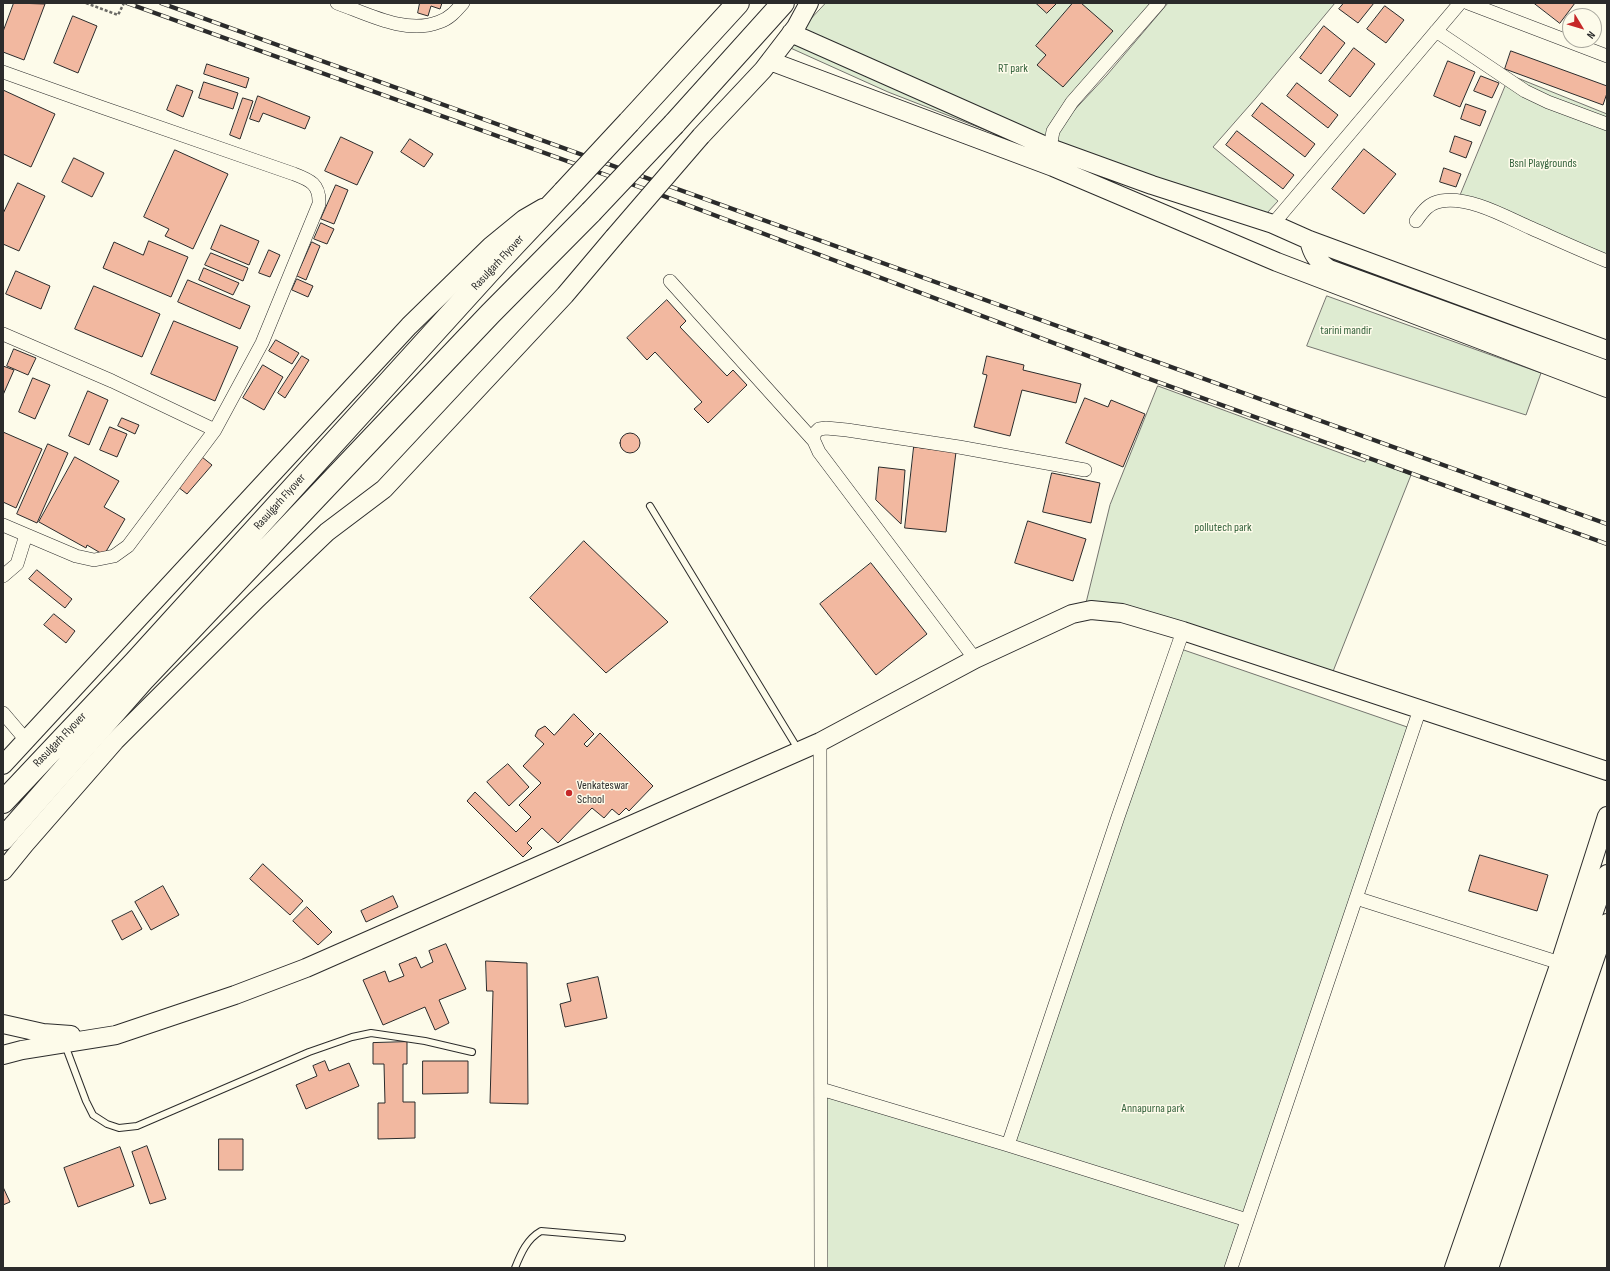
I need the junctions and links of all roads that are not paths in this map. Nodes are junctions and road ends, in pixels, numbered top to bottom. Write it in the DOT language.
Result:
graph roads {
  1 [pos="337,3"];
  2 [pos="463,3"];
  3 [pos="738,3"];
  4 [pos="782,3"];
  5 [pos="809,3"];
  6 [pos="1159,3"];
  7 [pos="1460,3"];
  8 [pos="1468,3"];
  9 [pos="1436,31"];
  10 [pos="791,33"];
  11 [pos="1607,56"];
  12 [pos="770,60"];
  13 [pos="3,72"];
  14 [pos="1607,124"];
  15 [pos="1050,148"];
  16 [pos="560,197"];
  17 [pos="1416,221"];
  18 [pos="1273,224"];
  19 [pos="1309,240"];
  20 [pos="1606,259"];
  21 [pos="1297,269"];
  22 [pos="1329,269"];
  23 [pos="670,281"];
  24 [pos="3,334"];
  25 [pos="1607,350"];
  26 [pos="1607,370"];
  27 [pos="1607,388"];
  28 [pos="215,430"];
  29 [pos="814,441"];
  30 [pos="1085,470"];
  31 [pos="650,506"];
  32 [pos="3,525"];
  33 [pos="26,535"];
  34 [pos="3,576"];
  35 [pos="1183,632"];
  36 [pos="974,659"];
  37 [pos="1420,709"];
  38 [pos="3,713"];
  39 [pos="26,740"];
  40 [pos="820,742"];
  41 [pos="799,751"];
  42 [pos="3,765"];
  43 [pos="1607,771"];
  44 [pos="3,802"];
  45 [pos="1607,816"];
  46 [pos="3,839"];
  47 [pos="3,871"];
  48 [pos="1607,874"];
  49 [pos="1356,898"];
  50 [pos="1607,923"];
  51 [pos="1560,963"];
  52 [pos="3,1024"];
  53 [pos="116,1035"];
  54 [pos="64,1044"];
  55 [pos="472,1052"];
  56 [pos="3,1055"];
  57 [pos="821,1089"];
  58 [pos="1008,1145"];
  59 [pos="1247,1220"];
  60 [pos="622,1238"];
  61 [pos="515,1268"];
  62 [pos="821,1268"];
  63 [pos="1230,1268"];
  64 [pos="1454,1268"];
  65 [pos="1471,1268"];
  66 [pos="1489,1268"];
  1 -- 2 [label="street"];
  3 -- 16 [label="highway, Rasulgarh Flyover, bridge"];
  4 -- 46 [label="highway, Rasulgarh Flyover, bridge"];
  5 -- 10 [label="street"];
  6 -- 15 [label="street"];
  7 -- 9 [label="street"];
  8 -- 11 [label="street"];
  9 -- 14 [label="street"];
  9 -- 18 [label="street"];
  10 -- 12 [label="street"];
  10 -- 15 [label="street"];
  12 -- 21 [label="street"];
  12 -- 47 [label="street, bridge"];
  13 -- 28 [label="street"];
  15 -- 18 [label="street"];
  16 -- 39 [label="street"];
  16 -- 44 [label="highway, Rasulgarh Flyover"];
  17 -- 20 [label="street"];
  18 -- 19 [label="street"];
  19 -- 22 [label="street"];
  19 -- 25 [label="street"];
  21 -- 22 [label="street"];
  21 -- 27 [label="street"];
  22 -- 26 [label="street"];
  23 -- 29 [label="street"];
  24 -- 28 [label="street"];
  28 -- 33 [label="street"];
  29 -- 30 [label="street"];
  29 -- 36 [label="street"];
  31 -- 41 [label="lane"];
  32 -- 33 [label="street"];
  33 -- 34 [label="street"];
  35 -- 36 [label="street"];
  35 -- 37 [label="street"];
  35 -- 58 [label="street"];
  36 -- 40 [label="street"];
  37 -- 43 [label="street"];
  37 -- 49 [label="street"];
  38 -- 39 [label="street"];
  39 -- 42 [label="street"];
  40 -- 41 [label="street"];
  40 -- 57 [label="street"];
  41 -- 53 [label="street"];
  45 -- 51 [label="street"];
  48 -- 65 [label="street"];
  49 -- 51 [label="street"];
  49 -- 59 [label="street"];
  50 -- 66 [label="street"];
  51 -- 64 [label="street"];
  52 -- 53 [label="street"];
  53 -- 54 [label="street"];
  54 -- 55 [label="lane"];
  54 -- 56 [label="street"];
  57 -- 58 [label="street"];
  57 -- 62 [label="street"];
  58 -- 59 [label="street"];
  59 -- 63 [label="street"];
  60 -- 61 [label="lane"];
}
